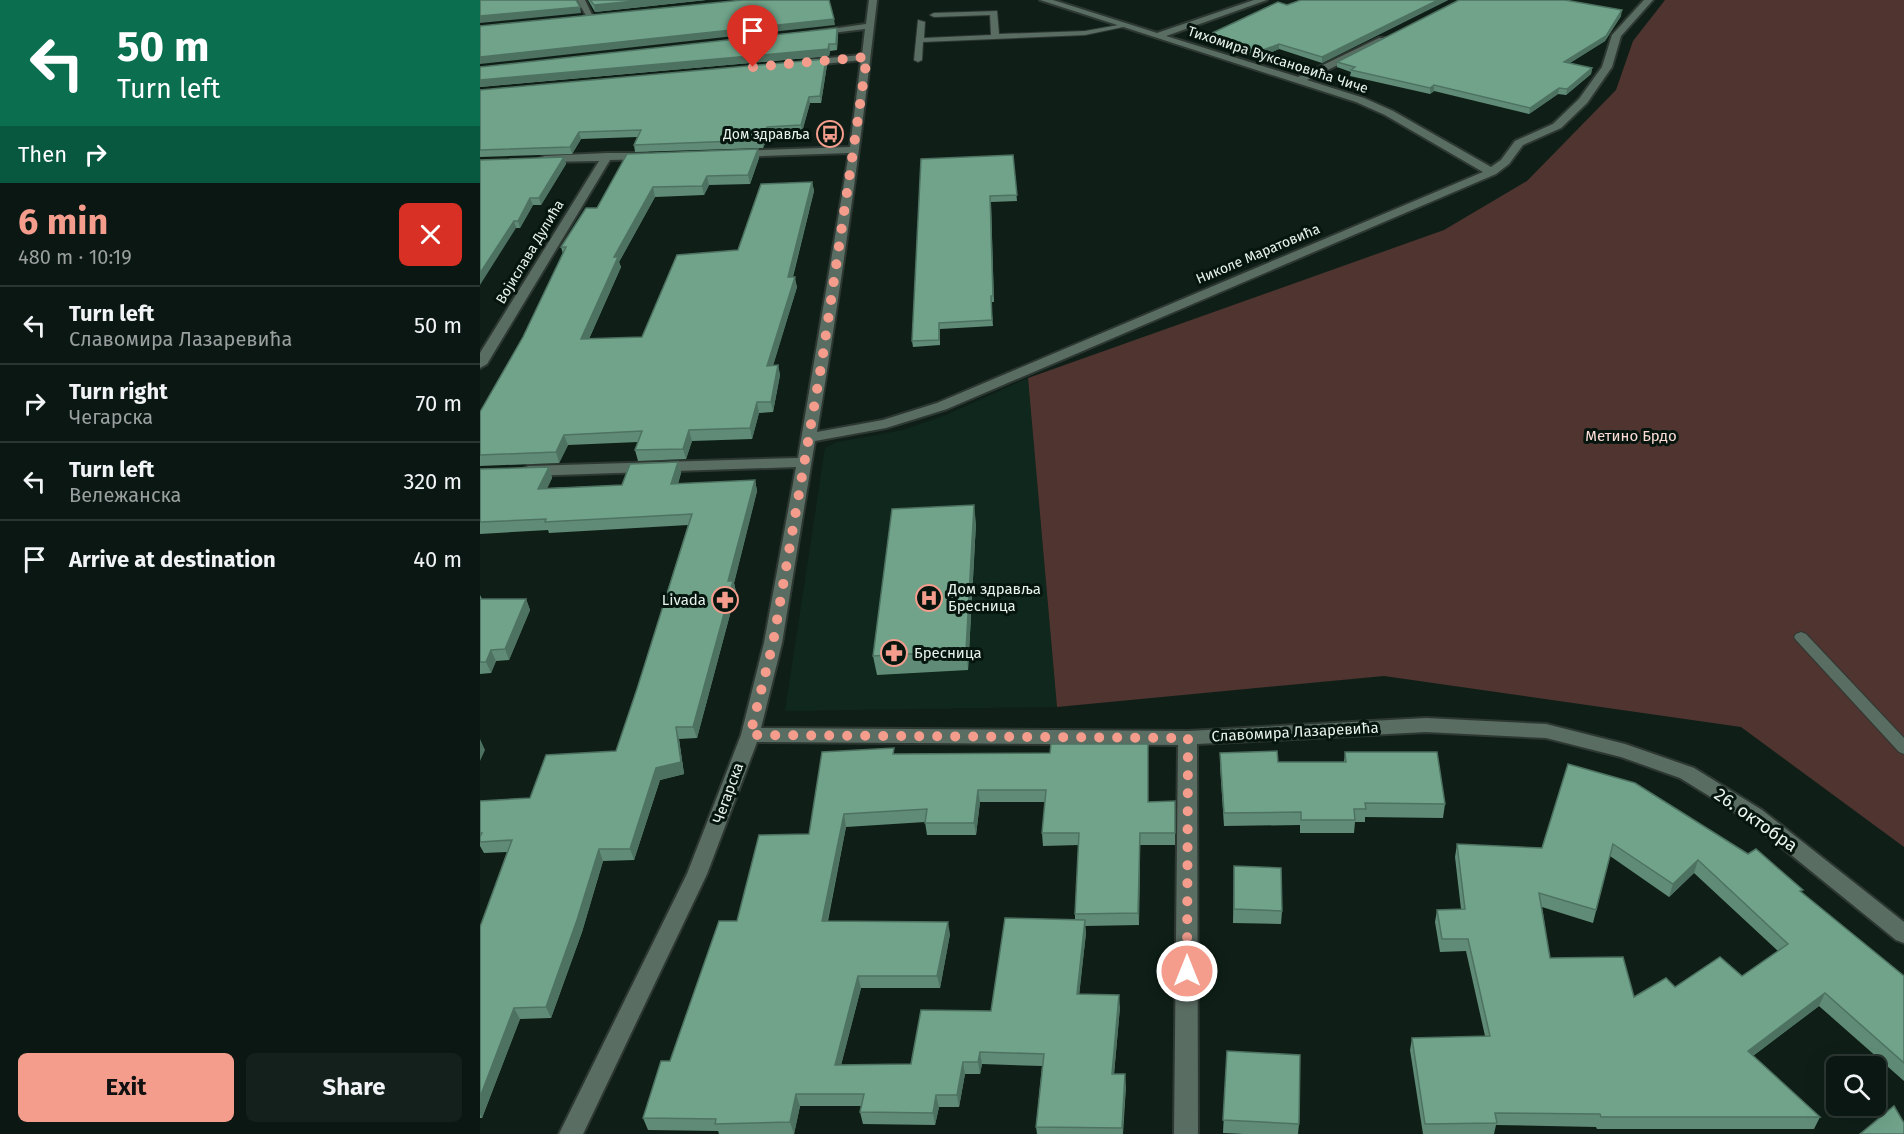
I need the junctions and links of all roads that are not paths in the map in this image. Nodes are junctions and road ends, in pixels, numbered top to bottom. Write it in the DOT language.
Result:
graph roads {
  1 [pos="581,0"];
  2 [pos="873,0"];
  3 [pos="1044,0"];
  4 [pos="1263,0"];
  5 [pos="1648,0"];
  6 [pos="934,15"];
  7 [pos="602,16"];
  8 [pos="591,17"];
  9 [pos="580,18"];
  10 [pos="921,22"];
  11 [pos="871,26"];
  12 [pos="1124,26"];
  13 [pos="803,33"];
  14 [pos="1396,34"];
  15 [pos="1156,36"];
  16 [pos="995,37"];
  17 [pos="920,40"];
  18 [pos="867,57"];
  19 [pos="918,60"];
  20 [pos="799,63"];
  21 [pos="1300,80"];
  22 [pos="855,150"];
  23 [pos="719,154"];
  24 [pos="663,155"];
  25 [pos="607,156"];
  26 [pos="527,160"];
  27 [pos="1492,172"];
  28 [pos="480,364"];
  29 [pos="809,438"];
  30 [pos="803,462"];
  31 [pos="514,472"];
  32 [pos="1802,637"];
  33 [pos="750,735"];
  34 [pos="1188,738"];
  35 [pos="1588,740"];
  36 [pos="1904,748"];
  37 [pos="1904,933"];
  38 [pos="571,1134"];
  39 [pos="1186,1134"];
  1 -- 8 [label="street"];
  2 -- 11 [label="street, Чегарска"];
  3 -- 12 [label="street, Тихомира Вуксановића Чиче"];
  4 -- 15 [label="street"];
  5 -- 27 [label="street, Николе Маратовића"];
  6 -- 16 [label="lane"];
  7 -- 8 [label="street"];
  8 -- 9 [label="street"];
  10 -- 17 [label="lane"];
  11 -- 13 [label="street"];
  11 -- 18 [label="street, Чегарска"];
  12 -- 15 [label="street, Тихомира Вуксановића Чиче"];
  12 -- 16 [label="lane"];
  14 -- 21 [label="street"];
  15 -- 21 [label="street, Тихомира Вуксановића Чиче"];
  16 -- 17 [label="lane"];
  17 -- 19 [label="lane"];
  18 -- 20 [label="street"];
  18 -- 22 [label="street, Чегарска"];
  21 -- 27 [label="street, Тихомира Вуксановића Чиче"];
  22 -- 23 [label="street"];
  22 -- 29 [label="street, Чегарска"];
  24 -- 25 [label="street"];
  25 -- 26 [label="street"];
  25 -- 28 [label="street, Војислава Дулића"];
  27 -- 29 [label="street, Николе Маратовића"];
  29 -- 30 [label="street, Чегарска"];
  30 -- 31 [label="street"];
  30 -- 33 [label="street, Чегарска"];
  32 -- 36 [label="lane"];
  33 -- 34 [label="street, Славомира Лазаревића"];
  33 -- 38 [label="street, Чегарска"];
  34 -- 35 [label="street, Славомира Лазаревића"];
  34 -- 39 [label="street"];
  35 -- 37 [label="street, 26. октобра"];
}
